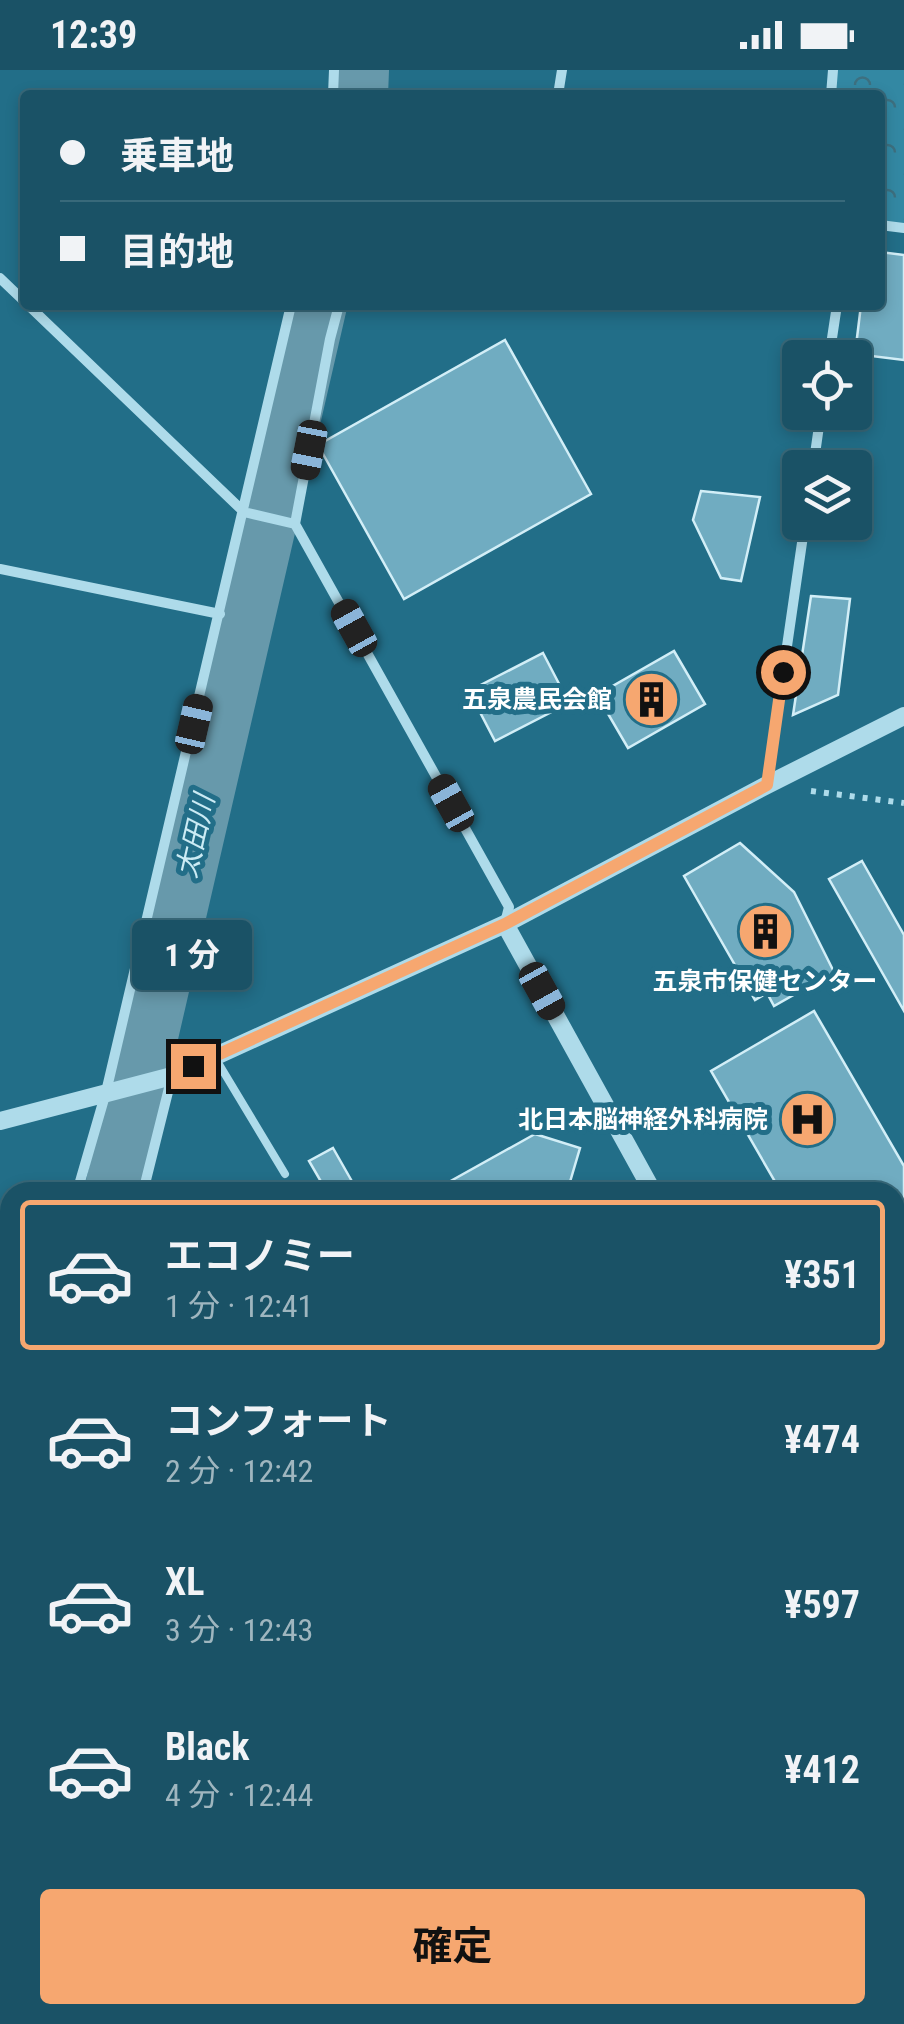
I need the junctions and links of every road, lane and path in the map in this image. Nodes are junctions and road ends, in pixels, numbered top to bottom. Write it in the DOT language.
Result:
graph roads {
  1 [pos="0,278"];
  2 [pos="20,297"];
  3 [pos="34,310"];
  4 [pos="289,310"];
  5 [pos="338,310"];
  6 [pos="836,310"];
  7 [pos="832,340"];
  8 [pos="244,512"];
  9 [pos="295,524"];
  10 [pos="802,540"];
  11 [pos="0,569"];
  12 [pos="220,614"];
  13 [pos="904,716"];
  14 [pos="767,785"];
  15 [pos="904,802"];
  16 [pos="505,924"];
  17 [pos="214,1056"];
  18 [pos="172,1076"];
  19 [pos="106,1092"];
  20 [pos="0,1120"];
  21 [pos="284,1174"];
  22 [pos="81,1182"];
  23 [pos="145,1182"];
  24 [pos="647,1182"];
  1 -- 2 [label="street"];
  3 -- 8 [label="street"];
  4 -- 8 [label="street"];
  5 -- 9 [label="street"];
  6 -- 7 [label="street"];
  8 -- 9 [label="street"];
  8 -- 12 [label="street"];
  9 -- 16 [label="street"];
  10 -- 14 [label="street"];
  11 -- 12 [label="street"];
  12 -- 19 [label="street"];
  13 -- 14 [label="street"];
  14 -- 15 [label="path"];
  14 -- 16 [label="street"];
  16 -- 17 [label="street"];
  16 -- 24 [label="street"];
  17 -- 18 [label="street"];
  17 -- 21 [label="lane"];
  18 -- 19 [label="street"];
  18 -- 23 [label="street"];
  19 -- 20 [label="street"];
  19 -- 22 [label="street"];
}
